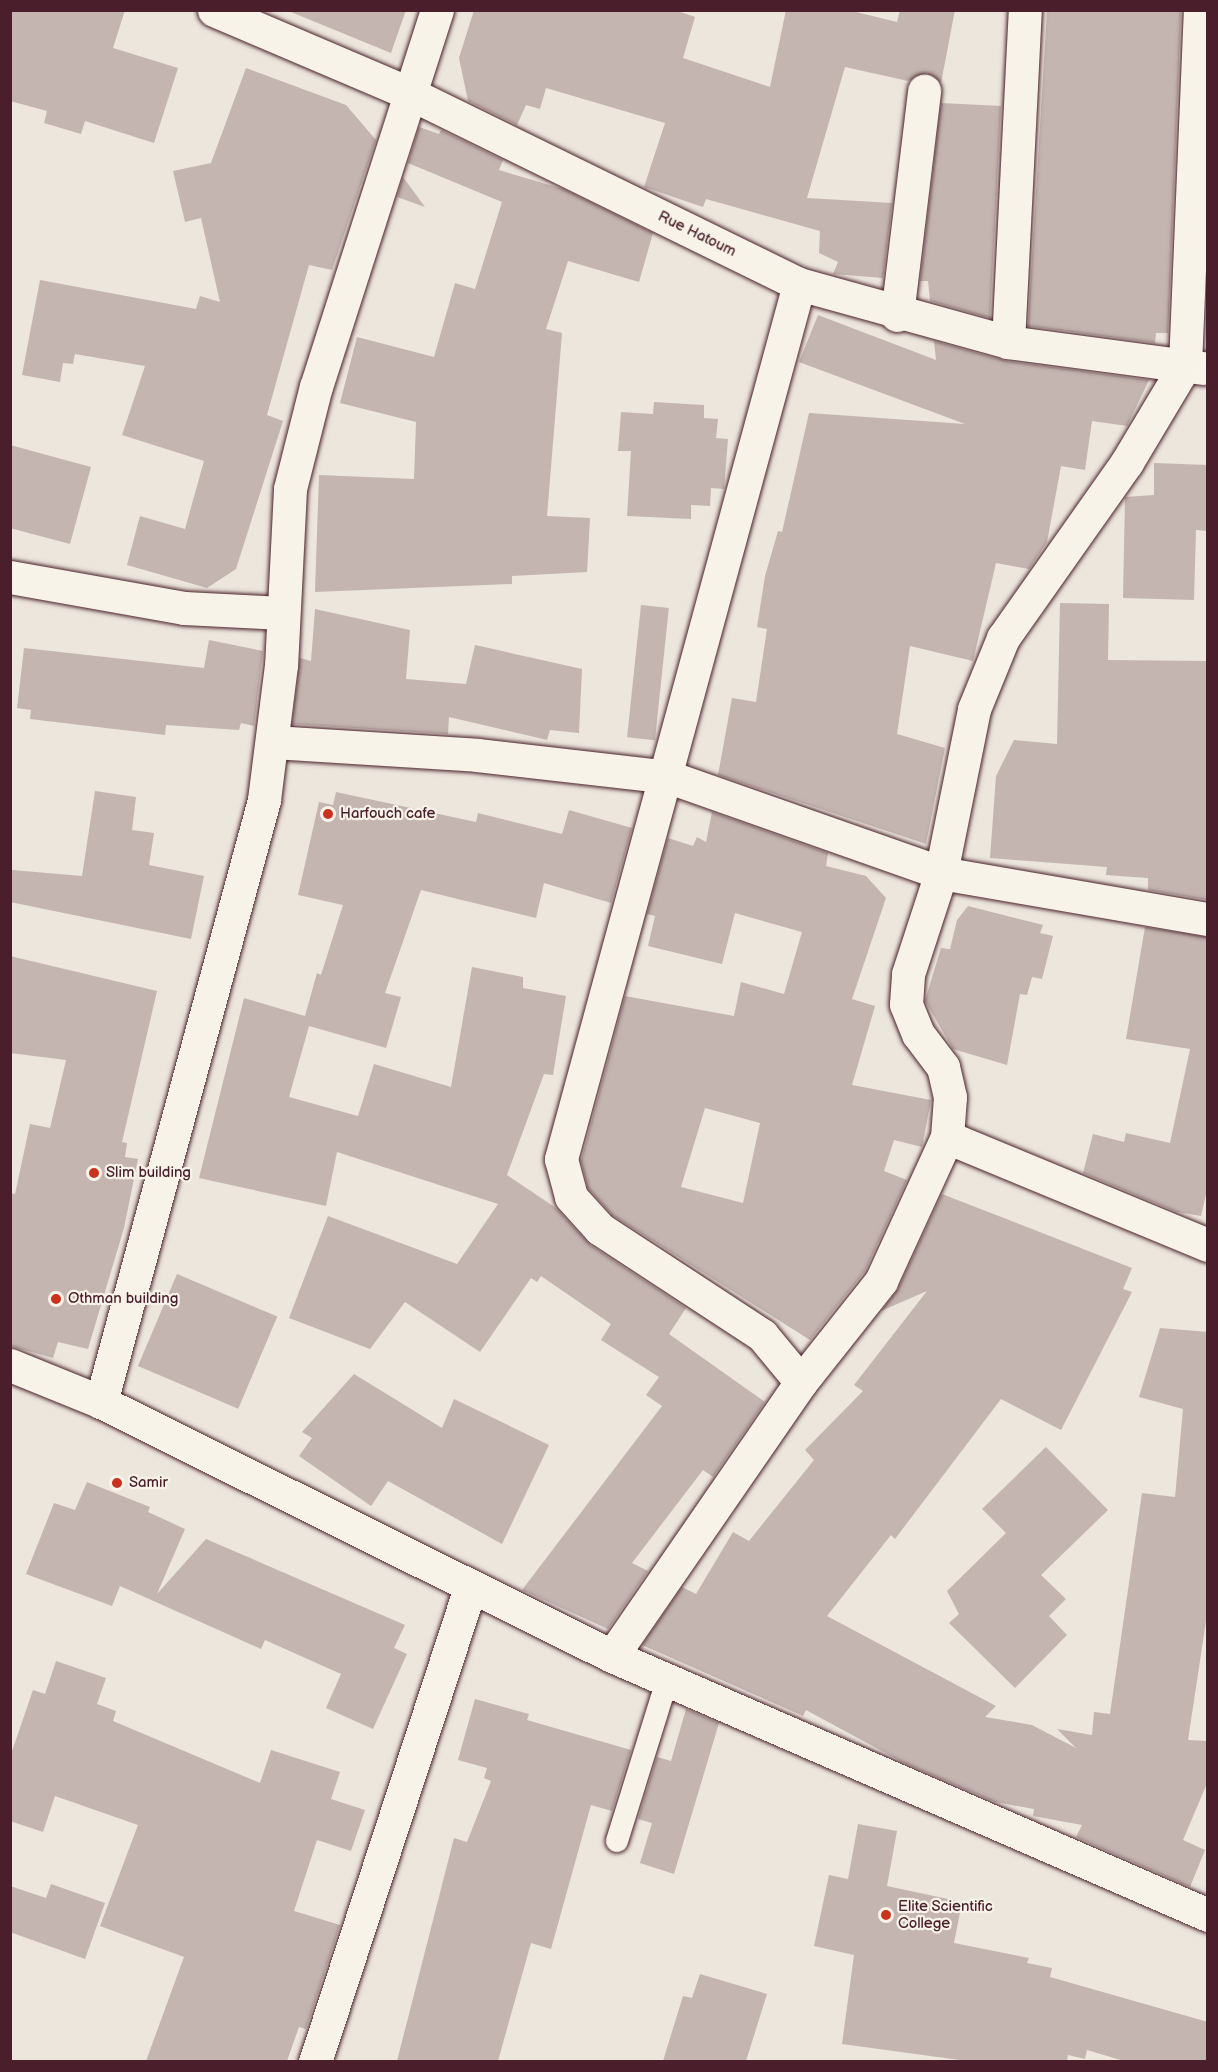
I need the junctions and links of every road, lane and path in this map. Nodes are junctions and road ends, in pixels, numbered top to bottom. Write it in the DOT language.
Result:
graph roads {
  1 [pos="214,10"];
  2 [pos="437,10"];
  3 [pos="1025,10"];
  4 [pos="1200,10"];
  5 [pos="924,91"];
  6 [pos="411,94"];
  7 [pos="799,284"];
  8 [pos="897,315"];
  9 [pos="1008,342"];
  10 [pos="1196,367"];
  11 [pos="10,577"];
  12 [pos="283,613"];
  13 [pos="273,742"];
  14 [pos="669,777"];
  15 [pos="941,873"];
  16 [pos="1208,919"];
  17 [pos="947,1137"];
  18 [pos="1208,1245"];
  19 [pos="10,1365"];
  20 [pos="801,1382"];
  21 [pos="101,1402"];
  22 [pos="469,1590"];
  23 [pos="612,1656"];
  24 [pos="668,1680"];
  25 [pos="617,1842"];
  26 [pos="1208,1915"];
  27 [pos="315,2061"];
  1 -- 6 [label="street, Rue Hatoum"];
  2 -- 6 [label="street"];
  3 -- 9 [label="street"];
  4 -- 10 [label="street"];
  5 -- 8 [label="street"];
  6 -- 7 [label="street, Rue Hatoum"];
  6 -- 12 [label="street"];
  7 -- 8 [label="street, Rue Hatoum"];
  7 -- 14 [label="street"];
  8 -- 9 [label="street, Rue Hatoum"];
  9 -- 10 [label="street, Rue Hatoum"];
  10 -- 15 [label="street"];
  11 -- 12 [label="street"];
  12 -- 13 [label="street"];
  13 -- 14 [label="street"];
  13 -- 21 [label="street"];
  14 -- 15 [label="street"];
  14 -- 20 [label="street"];
  15 -- 16 [label="street"];
  15 -- 17 [label="street"];
  17 -- 18 [label="street"];
  17 -- 20 [label="street"];
  19 -- 21 [label="street"];
  20 -- 23 [label="street"];
  21 -- 22 [label="street"];
  22 -- 23 [label="street"];
  22 -- 27 [label="street"];
  23 -- 24 [label="street"];
  24 -- 25 [label="lane"];
  24 -- 26 [label="street"];
}
